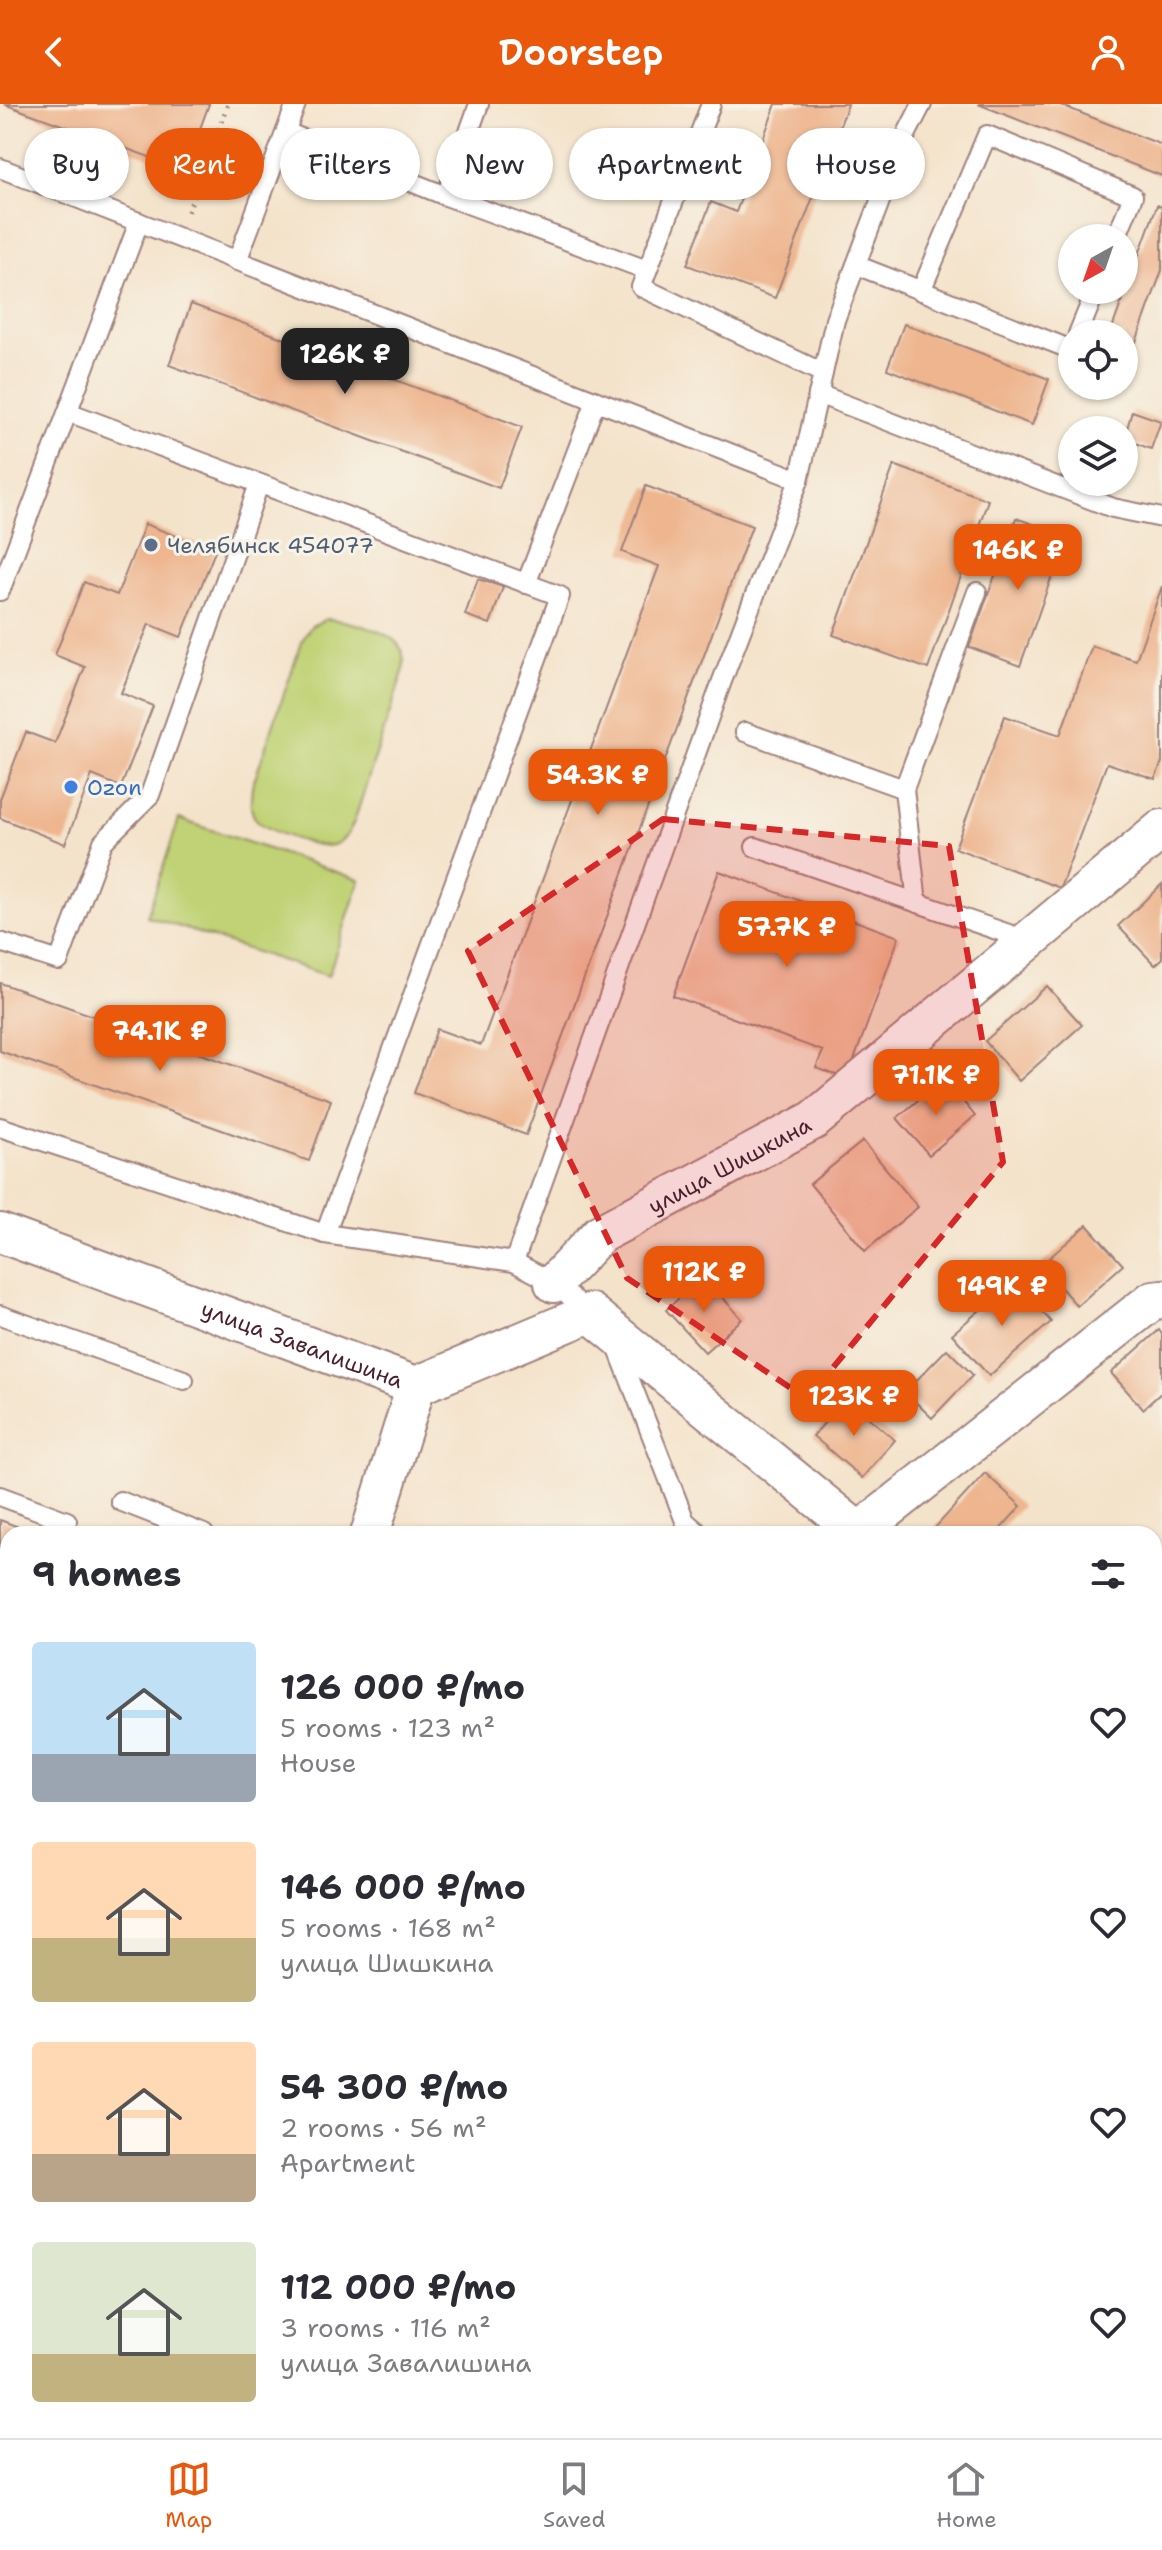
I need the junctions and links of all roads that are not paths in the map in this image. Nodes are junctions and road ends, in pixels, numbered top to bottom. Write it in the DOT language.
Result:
graph roads {
  1 [pos="296,104"];
  2 [pos="479,104"];
  3 [pos="711,104"];
  4 [pos="922,104"];
  5 [pos="287,128"];
  6 [pos="470,128"];
  7 [pos="280,148"];
  8 [pos="0,168"];
  9 [pos="457,200"];
  10 [pos="139,222"];
  11 [pos="1122,224"];
  12 [pos="237,261"];
  13 [pos="856,265"];
  14 [pos="647,270"];
  15 [pos="921,291"];
  16 [pos="1058,345"];
  17 [pos="823,373"];
  18 [pos="818,394"];
  19 [pos="596,401"];
  20 [pos="68,412"];
  21 [pos="799,480"];
  22 [pos="259,484"];
  23 [pos="1162,518"];
  24 [pos="526,584"];
  25 [pos="0,591"];
  26 [pos="977,592"];
  27 [pos="745,732"];
  28 [pos="904,789"];
  29 [pos="1161,834"];
  30 [pos="755,847"];
  31 [pos="917,903"];
  32 [pos="1029,941"];
  33 [pos="0,942"];
  34 [pos="0,1127"];
  35 [pos="0,1233"];
  36 [pos="325,1234"];
  37 [pos="514,1262"];
  38 [pos="554,1283"];
  39 [pos="1162,1299"];
  40 [pos="0,1315"];
  41 [pos="600,1322"];
  42 [pos="184,1380"];
  43 [pos="416,1386"];
  44 [pos="0,1496"];
  45 [pos="120,1501"];
  46 [pos="67,1521"];
  47 [pos="184,1526"];
  48 [pos="372,1526"];
  49 [pos="691,1526"];
  50 [pos="851,1526"];
  51 [pos="869,1526"];
  1 -- 5 [label="lane"];
  2 -- 6 [label="lane"];
  3 -- 14 [label="lane"];
  4 -- 13 [label="lane"];
  7 -- 12 [label="lane"];
  8 -- 10 [label="lane"];
  9 -- 14 [label="lane"];
  10 -- 12 [label="lane"];
  10 -- 20 [label="lane"];
  11 -- 15 [label="lane"];
  12 -- 19 [label="lane"];
  13 -- 15 [label="lane"];
  13 -- 17 [label="lane"];
  14 -- 17 [label="lane"];
  15 -- 16 [label="lane"];
  17 -- 18 [label="lane"];
  18 -- 21 [label="lane"];
  18 -- 23 [label="lane"];
  19 -- 21 [label="lane"];
  19 -- 24 [label="lane"];
  20 -- 22 [label="lane"];
  20 -- 25 [label="lane"];
  21 -- 37 [label="lane"];
  22 -- 24 [label="lane"];
  22 -- 33 [label="lane"];
  24 -- 36 [label="lane"];
  26 -- 28 [label="lane"];
  27 -- 28 [label="lane"];
  28 -- 31 [label="lane"];
  29 -- 32 [label="street, улица Шишкина"];
  30 -- 31 [label="lane"];
  31 -- 32 [label="lane"];
  32 -- 38 [label="street, улица Шишкина"];
  34 -- 36 [label="lane"];
  35 -- 43 [label="street, улица Завалишина"];
  36 -- 37 [label="lane"];
  37 -- 38 [label="lane"];
  38 -- 41 [label="lane"];
  39 -- 51 [label="street"];
  40 -- 42 [label="lane"];
  41 -- 43 [label="street, улица Завалишина"];
  41 -- 49 [label="lane"];
  41 -- 50 [label="street"];
  43 -- 48 [label="street"];
  44 -- 46 [label="lane"];
  45 -- 47 [label="lane"];
}
